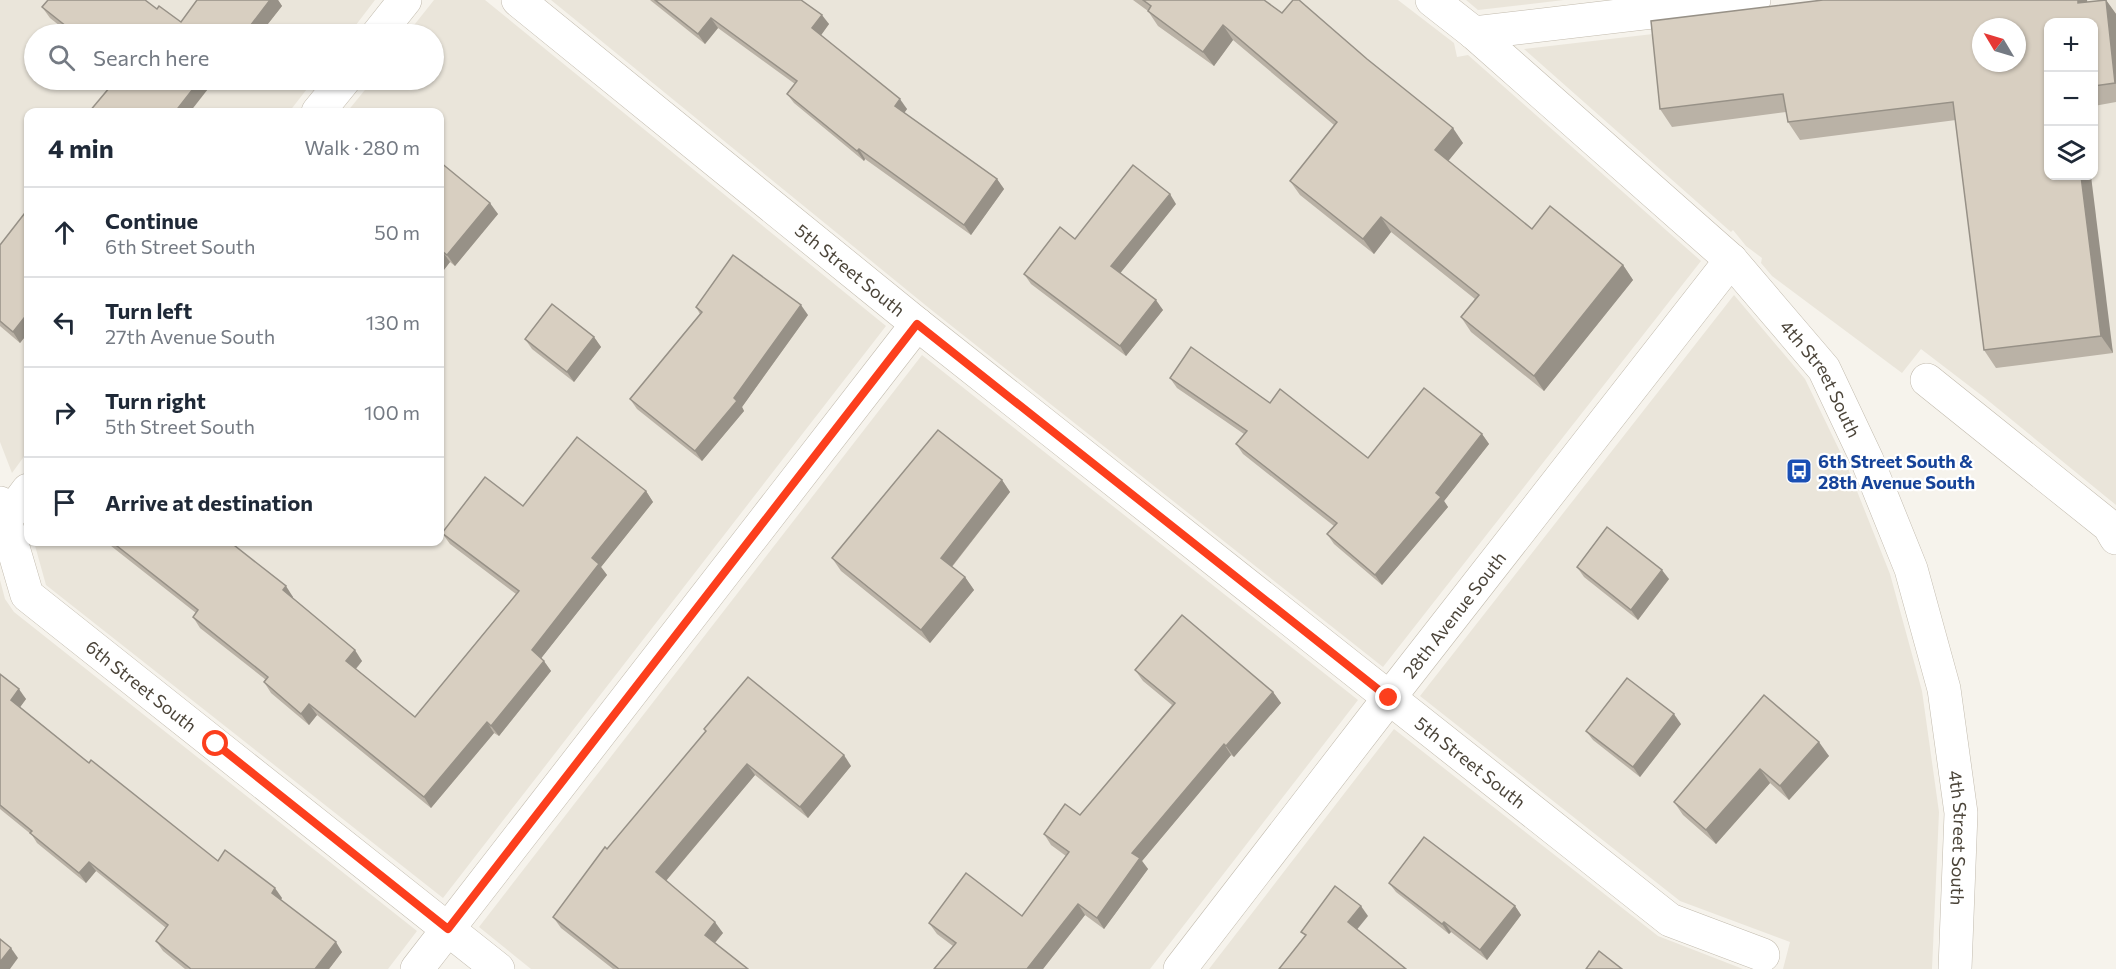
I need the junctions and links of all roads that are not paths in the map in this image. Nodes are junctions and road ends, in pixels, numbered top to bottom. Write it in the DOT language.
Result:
graph roads {
  1 [pos="405,0"];
  2 [pos="518,0"];
  3 [pos="1432,0"];
  4 [pos="1754,0"];
  5 [pos="386,24"];
  6 [pos="1474,33"];
  7 [pos="336,90"];
  8 [pos="321,108"];
  9 [pos="1731,260"];
  10 [pos="917,324"];
  11 [pos="1926,380"];
  12 [pos="24,494"];
  13 [pos="2,517"];
  14 [pos="2116,538"];
  15 [pos="1389,698"];
  16 [pos="448,929"];
  17 [pos="1763,955"];
  18 [pos="417,969"];
  19 [pos="498,969"];
  20 [pos="1180,969"];
  21 [pos="1955,969"];
  1 -- 5 [label="street"];
  2 -- 10 [label="street, 5th Street South"];
  3 -- 6 [label="street, 4th Street South"];
  4 -- 6 [label="street"];
  6 -- 9 [label="street, 4th Street South"];
  7 -- 8 [label="street"];
  9 -- 15 [label="street, 28th Avenue South"];
  9 -- 21 [label="street, 4th Street South"];
  10 -- 15 [label="street, 5th Street South"];
  10 -- 16 [label="street"];
  11 -- 14 [label="street"];
  12 -- 13 [label="street"];
  13 -- 16 [label="street, 6th Street South"];
  15 -- 17 [label="street, 5th Street South"];
  15 -- 20 [label="street, 28th Avenue South"];
  16 -- 18 [label="street"];
  16 -- 19 [label="street, 6th Street South"];
}
